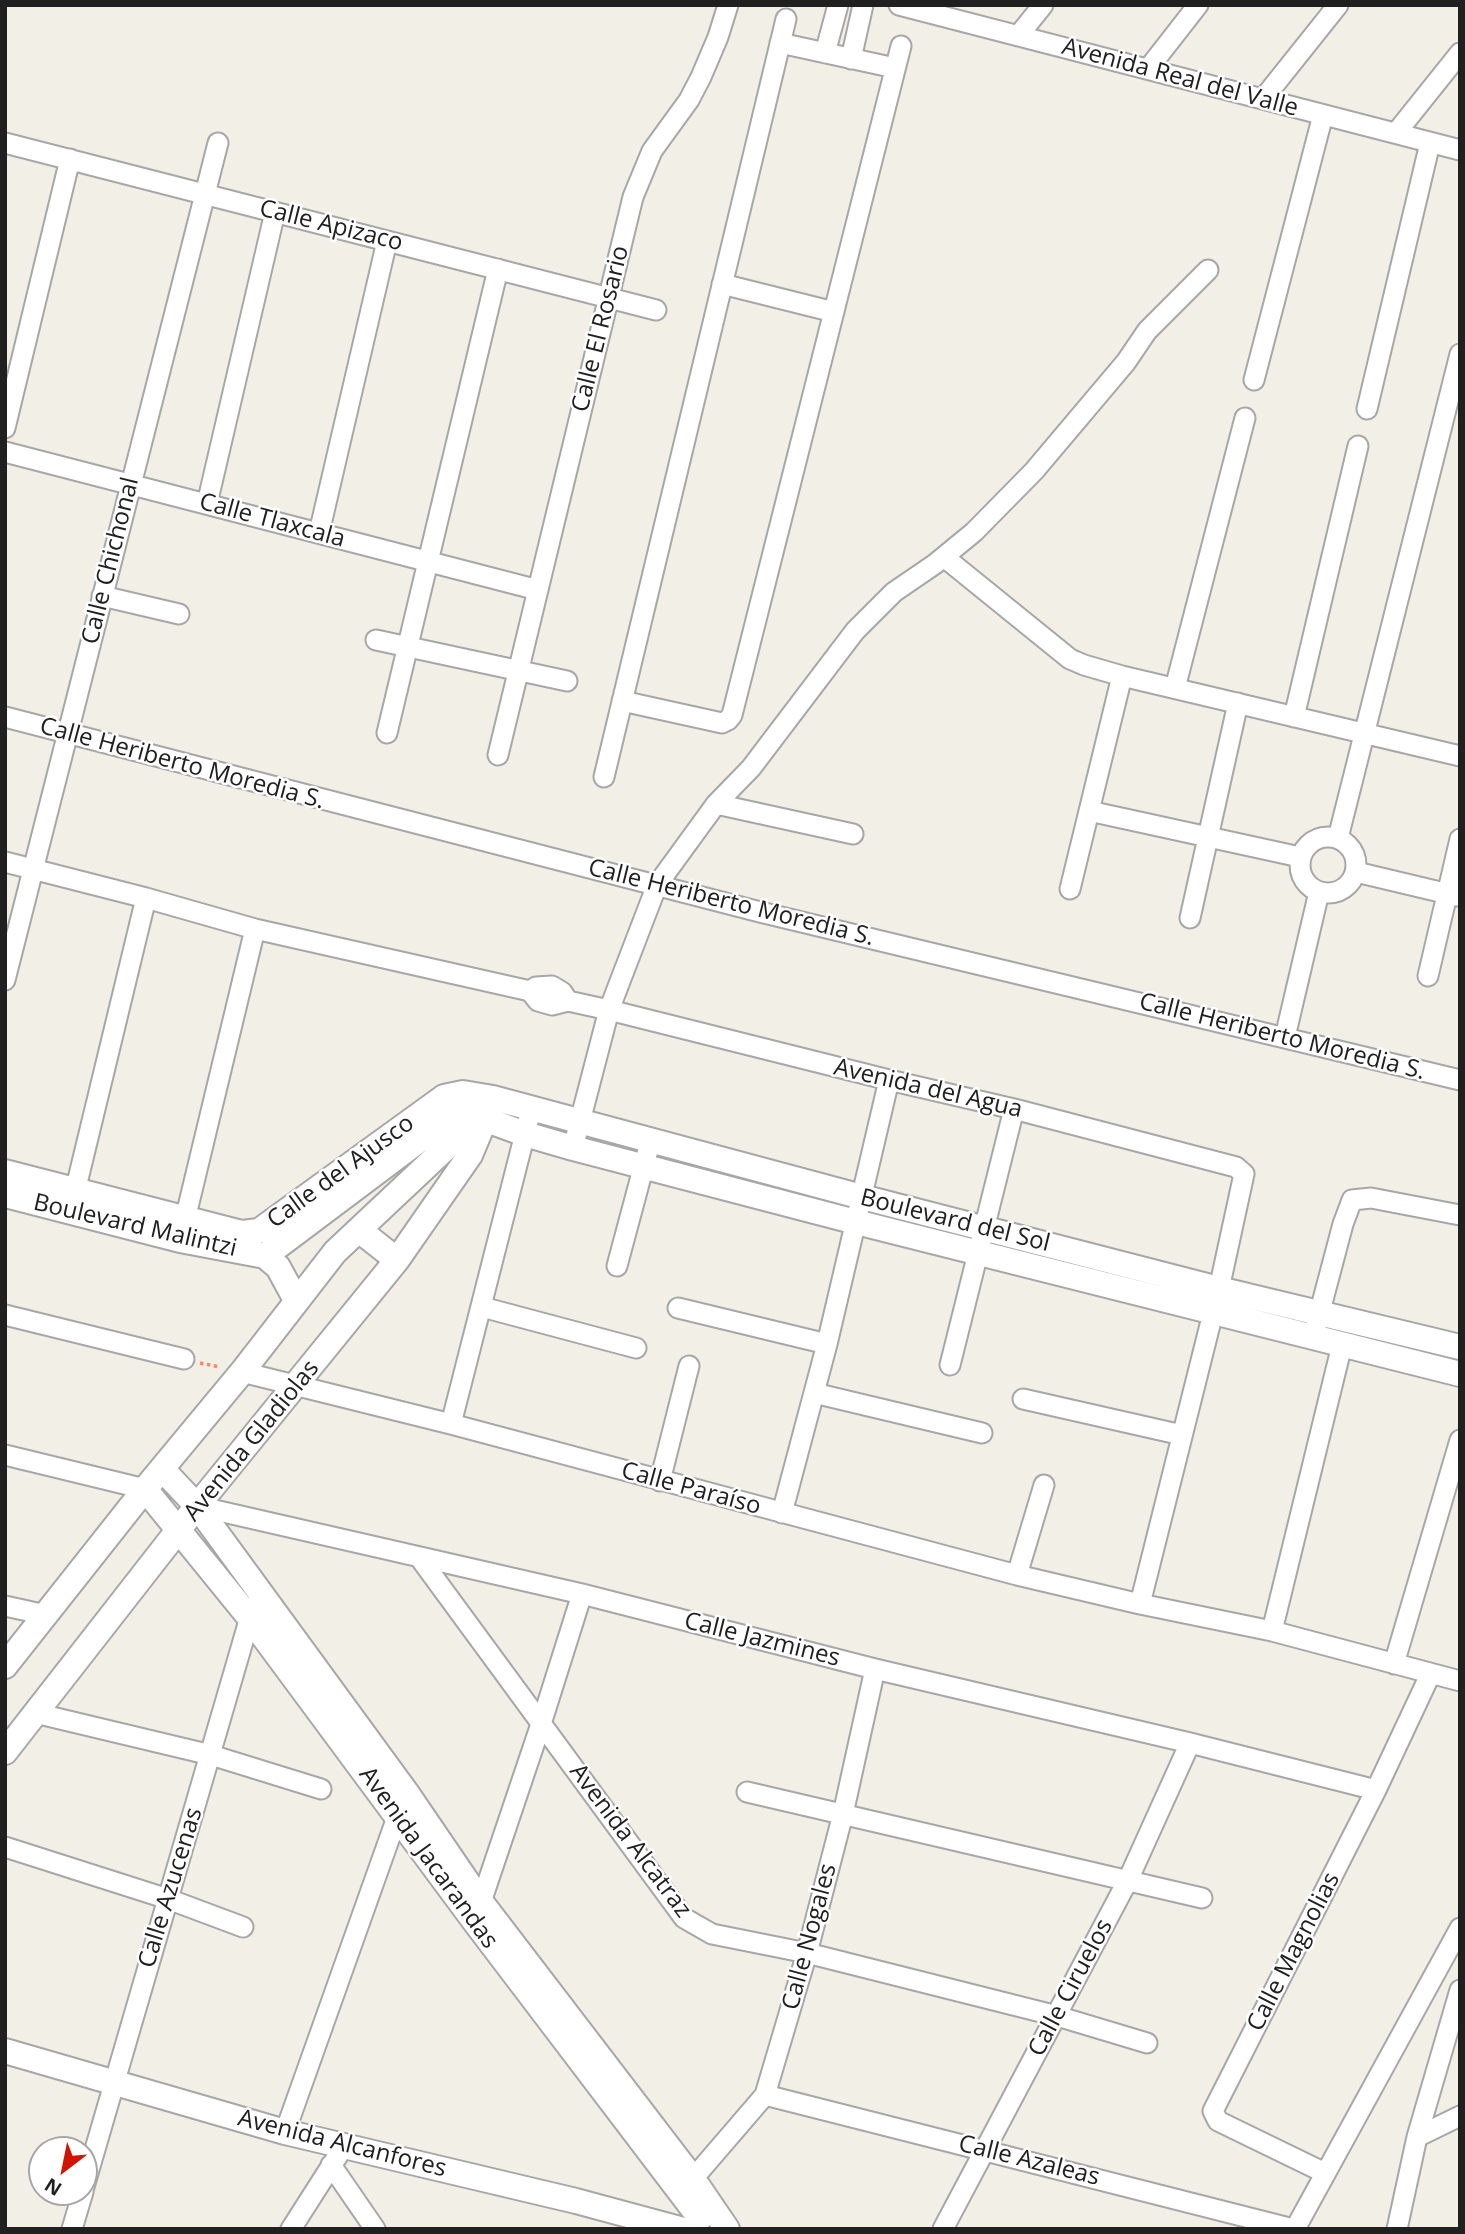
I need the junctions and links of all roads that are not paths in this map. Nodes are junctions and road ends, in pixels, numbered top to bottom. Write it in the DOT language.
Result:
graph roads {
  1 [pos="728,5"];
  2 [pos="838,5"];
  3 [pos="863,5"];
  4 [pos="899,5"];
  5 [pos="1043,5"];
  6 [pos="1198,5"];
  7 [pos="1338,5"];
  8 [pos="964,13"];
  9 [pos="786,19"];
  10 [pos="1018,36"];
  11 [pos="780,43"];
  12 [pos="901,46"];
  13 [pos="825,53"];
  14 [pos="1460,53"];
  15 [pos="851,59"];
  16 [pos="895,68"];
  17 [pos="1148,69"];
  18 [pos="1263,99"];
  19 [pos="1323,115"];
  20 [pos="1396,133"];
  21 [pos="5,143"];
  22 [pos="218,143"];
  23 [pos="1430,143"];
  24 [pos="1460,150"];
  25 [pos="70,159"];
  26 [pos="205,194"];
  27 [pos="275,212"];
  28 [pos="387,241"];
  29 [pos="498,269"];
  30 [pos="1208,270"];
  31 [pos="722,284"];
  32 [pos="608,298"];
  33 [pos="656,310"];
  34 [pos="834,312"];
  35 [pos="1460,354"];
  36 [pos="1254,380"];
  37 [pos="1367,409"];
  38 [pos="1245,418"];
  39 [pos="5,428"];
  40 [pos="1358,446"];
  41 [pos="5,452"];
  42 [pos="131,484"];
  43 [pos="206,504"];
  44 [pos="320,533"];
  45 [pos="944,556"];
  46 [pos="428,561"];
  47 [pos="538,590"];
  48 [pos="102,596"];
  49 [pos="179,614"];
  50 [pos="376,640"];
  51 [pos="407,647"];
  52 [pos="519,671"];
  53 [pos="1122,676"];
  54 [pos="567,681"];
  55 [pos="1175,688"];
  56 [pos="622,701"];
  57 [pos="1238,703"];
  58 [pos="5,717"];
  59 [pos="1294,717"];
  60 [pos="387,733"];
  61 [pos="1364,733"];
  62 [pos="66,735"];
  63 [pos="498,755"];
  64 [pos="1460,756"];
  65 [pos="604,777"];
  66 [pos="716,804"];
  67 [pos="1089,811"];
  68 [pos="853,834"];
  69 [pos="1208,837"];
  70 [pos="1338,838"];
  71 [pos="1460,839"];
  72 [pos="1300,857"];
  73 [pos="5,862"];
  74 [pos="32,869"];
  75 [pos="1356,872"];
  76 [pos="657,885"];
  77 [pos="1070,888"];
  78 [pos="1319,892"];
  79 [pos="1453,895"];
  80 [pos="146,898"];
  81 [pos="1190,918"];
  82 [pos="255,929"];
  83 [pos="1428,976"];
  84 [pos="5,980"];
  85 [pos="609,1010"];
  86 [pos="1285,1037"];
  87 [pos="890,1080"];
  88 [pos="1460,1080"];
  89 [pos="452,1095"];
  90 [pos="490,1109"];
  91 [pos="1014,1109"];
  92 [pos="531,1110"];
  93 [pos="579,1123"];
  94 [pos="525,1134"];
  95 [pos="651,1139"];
  96 [pos="573,1148"];
  97 [pos="645,1166"];
  98 [pos="755,1168"];
  99 [pos="5,1172"];
  100 [pos="749,1193"];
  101 [pos="5,1195"];
  102 [pos="862,1197"];
  103 [pos="73,1201"];
  104 [pos="1460,1215"];
  105 [pos="856,1222"];
  106 [pos="984,1228"];
  107 [pos="183,1229"];
  108 [pos="359,1230"];
  109 [pos="979,1253"];
  110 [pos="265,1256"];
  111 [pos="397,1260"];
  112 [pos="617,1266"];
  113 [pos="1219,1289"];
  114 [pos="296,1300"];
  115 [pos="482,1307"];
  116 [pos="678,1308"];
  117 [pos="1320,1312"];
  118 [pos="1212,1313"];
  119 [pos="5,1315"];
  120 [pos="1314,1338"];
  121 [pos="827,1344"];
  122 [pos="1342,1345"];
  123 [pos="1460,1347"];
  124 [pos="636,1348"];
  125 [pos="184,1359"];
  126 [pos="950,1365"];
  127 [pos="690,1366"];
  128 [pos="242,1372"];
  129 [pos="1460,1374"];
  130 [pos="296,1385"];
  131 [pos="814,1393"];
  132 [pos="1023,1399"];
  133 [pos="451,1424"];
  134 [pos="982,1433"];
  135 [pos="1182,1435"];
  136 [pos="1460,1440"];
  137 [pos="5,1455"];
  138 [pos="162,1469"];
  139 [pos="660,1481"];
  140 [pos="1044,1485"];
  141 [pos="145,1489"];
  142 [pos="197,1506"];
  143 [pos="782,1513"];
  144 [pos="180,1530"];
  145 [pos="419,1558"];
  146 [pos="1017,1575"];
  147 [pos="259,1590"];
  148 [pos="582,1594"];
  149 [pos="1139,1604"];
  150 [pos="5,1606"];
  151 [pos="46,1615"];
  152 [pos="250,1617"];
  153 [pos="1272,1631"];
  154 [pos="1394,1664"];
  155 [pos="5,1666"];
  156 [pos="875,1670"];
  157 [pos="1430,1675"];
  158 [pos="1460,1681"];
  159 [pos="35,1713"];
  160 [pos="541,1724"];
  161 [pos="1190,1743"];
  162 [pos="5,1752"];
  163 [pos="211,1755"];
  164 [pos="321,1788"];
  165 [pos="1376,1790"];
  166 [pos="747,1791"];
  167 [pos="402,1804"];
  168 [pos="843,1814"];
  169 [pos="5,1847"];
  170 [pos="1128,1880"];
  171 [pos="1202,1898"];
  172 [pos="168,1899"];
  173 [pos="478,1912"];
  174 [pos="243,1927"];
  175 [pos="1460,1928"];
  176 [pos="807,1953"];
  177 [pos="1460,1990"];
  178 [pos="1057,2017"];
  179 [pos="1147,2043"];
  180 [pos="5,2051"];
  181 [pos="113,2082"];
  182 [pos="765,2095"];
  183 [pos="1460,2116"];
  184 [pos="285,2132"];
  185 [pos="98,2136"];
  186 [pos="1417,2137"];
  187 [pos="985,2149"];
  188 [pos="338,2155"];
  189 [pos="1325,2173"];
  190 [pos="687,2186"];
  191 [pos="79,2206"];
  192 [pos="1403,2227"];
  193 [pos="72,2229"];
  194 [pos="291,2229"];
  195 [pos="375,2229"];
  196 [pos="680,2229"];
  197 [pos="708,2229"];
  198 [pos="727,2229"];
  199 [pos="943,2229"];
  200 [pos="1294,2229"];
  1 -- 32 [label="street, Calle El Rosario"];
  2 -- 13 [label="street"];
  3 -- 15 [label="street"];
  4 -- 8 [label="street, Avenida Real del Valle"];
  5 -- 10 [label="street"];
  6 -- 17 [label="street"];
  7 -- 18 [label="street"];
  8 -- 10 [label="street, Avenida Real del Valle"];
  9 -- 11 [label="street"];
  10 -- 17 [label="street, Avenida Real del Valle"];
  11 -- 13 [label="street"];
  11 -- 31 [label="street"];
  12 -- 16 [label="street"];
  13 -- 15 [label="street"];
  14 -- 20 [label="street"];
  15 -- 16 [label="street"];
  16 -- 34 [label="street"];
  17 -- 18 [label="street, Avenida Real del Valle"];
  18 -- 19 [label="street, Avenida Real del Valle"];
  19 -- 20 [label="street, Avenida Real del Valle"];
  19 -- 36 [label="street"];
  20 -- 23 [label="street, Avenida Real del Valle"];
  21 -- 25 [label="street, Calle Apizaco"];
  22 -- 26 [label="street, Calle Chichonal"];
  23 -- 24 [label="street, Avenida Real del Valle"];
  23 -- 37 [label="street"];
  25 -- 26 [label="street, Calle Apizaco"];
  25 -- 39 [label="street"];
  26 -- 27 [label="street, Calle Apizaco"];
  26 -- 42 [label="street, Calle Chichonal"];
  27 -- 28 [label="street, Calle Apizaco"];
  27 -- 43 [label="street"];
  28 -- 29 [label="street, Calle Apizaco"];
  28 -- 44 [label="street"];
  29 -- 32 [label="street, Calle Apizaco"];
  29 -- 46 [label="street"];
  30 -- 45 [label="street"];
  31 -- 34 [label="street"];
  31 -- 56 [label="street"];
  32 -- 33 [label="street, Calle Apizaco"];
  32 -- 47 [label="street, Calle El Rosario"];
  34 -- 56 [label="street"];
  35 -- 61 [label="street"];
  38 -- 55 [label="street"];
  40 -- 59 [label="street"];
  41 -- 42 [label="street, Calle Tlaxcala"];
  42 -- 43 [label="street, Calle Tlaxcala"];
  42 -- 48 [label="street, Calle Chichonal"];
  43 -- 44 [label="street, Calle Tlaxcala"];
  44 -- 46 [label="street, Calle Tlaxcala"];
  45 -- 53 [label="street"];
  45 -- 66 [label="street"];
  46 -- 47 [label="street, Calle Tlaxcala"];
  46 -- 51 [label="street"];
  47 -- 52 [label="street, Calle El Rosario"];
  48 -- 49 [label="street"];
  48 -- 62 [label="street, Calle Chichonal"];
  50 -- 51 [label="street"];
  51 -- 52 [label="street"];
  51 -- 60 [label="street"];
  52 -- 54 [label="street"];
  52 -- 63 [label="street, Calle El Rosario"];
  53 -- 55 [label="street"];
  53 -- 67 [label="street"];
  55 -- 57 [label="street"];
  56 -- 65 [label="street"];
  57 -- 59 [label="street"];
  57 -- 69 [label="street"];
  58 -- 62 [label="street, Calle Heriberto Moredia S."];
  59 -- 61 [label="street"];
  61 -- 64 [label="street"];
  61 -- 70 [label="street"];
  62 -- 74 [label="street, Calle Chichonal"];
  62 -- 76 [label="street, Calle Heriberto Moredia S."];
  66 -- 68 [label="street"];
  66 -- 76 [label="street"];
  67 -- 69 [label="street"];
  67 -- 77 [label="street"];
  69 -- 72 [label="street"];
  69 -- 81 [label="street"];
  70 -- 72 [label="street"];
  70 -- 75 [label="street"];
  71 -- 79 [label="street"];
  72 -- 78 [label="street"];
  73 -- 74 [label="street, Avenida del Agua"];
  74 -- 80 [label="street, Avenida del Agua"];
  74 -- 84 [label="street, Calle Chichonal"];
  75 -- 78 [label="street"];
  75 -- 79 [label="street"];
  76 -- 85 [label="street"];
  76 -- 86 [label="street, Calle Heriberto Moredia S."];
  78 -- 86 [label="street"];
  79 -- 83 [label="street"];
  80 -- 82 [label="street, Avenida del Agua"];
  80 -- 103 [label="street"];
  82 -- 85 [label="street, Avenida del Agua"];
  82 -- 107 [label="street"];
  85 -- 87 [label="street, Avenida del Agua"];
  85 -- 93 [label="street"];
  86 -- 88 [label="street, Calle Heriberto Moredia S."];
  87 -- 91 [label="street, Avenida del Agua"];
  87 -- 102 [label="street"];
  89 -- 90 [label="street, Boulevard del Sol"];
  89 -- 107 [label="street, Calle del Ajusco"];
  90 -- 92 [label="street, Avenida Gladiolas"];
  90 -- 94 [label="street, Boulevard del Sol"];
  90 -- 108 [label="street, Avenida Gladiolas"];
  90 -- 110 [label="street, Calle del Ajusco"];
  90 -- 111 [label="street, Avenida Gladiolas"];
  91 -- 106 [label="street"];
  91 -- 113 [label="street, Avenida del Agua"];
  92 -- 93 [label="street, Boulevard del Sol"];
  92 -- 94 [label="street"];
  93 -- 95 [label="street, Boulevard del Sol"];
  93 -- 96 [label="street"];
  94 -- 96 [label="street, Boulevard del Sol"];
  94 -- 115 [label="street"];
  95 -- 97 [label="street"];
  95 -- 98 [label="street, Boulevard del Sol"];
  96 -- 97 [label="street, Boulevard del Sol"];
  97 -- 100 [label="street, Boulevard del Sol"];
  97 -- 112 [label="street"];
  98 -- 100 [label="street"];
  98 -- 102 [label="street, Boulevard del Sol"];
  99 -- 103 [label="street, Boulevard Malintzi"];
  100 -- 105 [label="street, Boulevard del Sol"];
  101 -- 103 [label="street, Boulevard Malintzi"];
  102 -- 105 [label="street"];
  102 -- 106 [label="street, Boulevard del Sol"];
  103 -- 107 [label="street, Boulevard Malintzi"];
  104 -- 117 [label="street"];
  105 -- 109 [label="street, Boulevard del Sol"];
  105 -- 121 [label="street"];
  106 -- 109 [label="street"];
  106 -- 113 [label="street, Boulevard del Sol"];
  107 -- 110 [label="street, Boulevard Malintzi"];
  108 -- 111 [label="street"];
  108 -- 114 [label="street, Avenida Gladiolas"];
  109 -- 118 [label="street, Boulevard del Sol"];
  109 -- 126 [label="street"];
  110 -- 114 [label="street"];
  111 -- 130 [label="street, Avenida Gladiolas"];
  113 -- 117 [label="street, Boulevard del Sol"];
  113 -- 118 [label="street"];
  114 -- 128 [label="street, Avenida Gladiolas"];
  115 -- 124 [label="street"];
  115 -- 133 [label="street"];
  116 -- 121 [label="street"];
  117 -- 120 [label="street"];
  117 -- 123 [label="street, Boulevard del Sol"];
  118 -- 120 [label="street, Boulevard del Sol"];
  118 -- 135 [label="street"];
  119 -- 125 [label="street"];
  120 -- 122 [label="street, Boulevard del Sol"];
  121 -- 131 [label="street"];
  122 -- 129 [label="street, Boulevard del Sol"];
  122 -- 153 [label="street"];
  127 -- 139 [label="street"];
  128 -- 130 [label="street, Calle Paraíso"];
  128 -- 138 [label="street, Avenida Gladiolas"];
  130 -- 133 [label="street, Calle Paraíso"];
  130 -- 142 [label="street, Avenida Gladiolas"];
  131 -- 134 [label="street"];
  131 -- 143 [label="street"];
  132 -- 135 [label="street"];
  133 -- 139 [label="street, Calle Paraíso"];
  135 -- 149 [label="street"];
  136 -- 154 [label="street"];
  137 -- 141 [label="street"];
  138 -- 141 [label="street, Avenida Gladiolas"];
  138 -- 142 [label="street"];
  139 -- 143 [label="street, Calle Paraíso"];
  140 -- 146 [label="street"];
  141 -- 144 [label="street, Avenida Jacarandas"];
  141 -- 151 [label="street, Avenida Gladiolas"];
  142 -- 144 [label="street, Avenida Gladiolas"];
  142 -- 145 [label="street, Calle Jazmines"];
  142 -- 147 [label="street, Avenida Jacarandas"];
  143 -- 146 [label="street, Calle Paraíso"];
  144 -- 152 [label="street, Avenida Jacarandas"];
  144 -- 159 [label="street, Avenida Gladiolas"];
  145 -- 148 [label="street, Calle Jazmines"];
  145 -- 160 [label="street, Avenida Alcatraz"];
  146 -- 149 [label="street, Calle Paraíso"];
  147 -- 152 [label="street, Calle Azucenas"];
  147 -- 167 [label="street, Avenida Jacarandas"];
  148 -- 156 [label="street, Calle Jazmines"];
  148 -- 160 [label="street"];
  149 -- 153 [label="street, Calle Paraíso"];
  150 -- 151 [label="street"];
  151 -- 155 [label="street, Avenida Gladiolas"];
  152 -- 163 [label="street, Calle Azucenas"];
  152 -- 167 [label="street, Avenida Jacarandas"];
  153 -- 154 [label="street, Calle Paraíso"];
  154 -- 157 [label="street, Calle Paraíso"];
  156 -- 161 [label="street, Calle Jazmines"];
  156 -- 168 [label="street, Calle Nogales"];
  157 -- 158 [label="street, Calle Paraíso"];
  157 -- 165 [label="street, Calle Magnolias"];
  159 -- 162 [label="street, Avenida Gladiolas"];
  159 -- 163 [label="street"];
  160 -- 173 [label="street"];
  160 -- 176 [label="street, Avenida Alcatraz"];
  161 -- 165 [label="street, Calle Jazmines"];
  161 -- 170 [label="street, Calle Ciruelos"];
  163 -- 164 [label="street"];
  163 -- 172 [label="street, Calle Azucenas"];
  165 -- 189 [label="street, Calle Magnolias"];
  166 -- 168 [label="street"];
  167 -- 173 [label="street, Avenida Jacarandas"];
  167 -- 184 [label="street"];
  168 -- 170 [label="street"];
  168 -- 176 [label="street, Calle Nogales"];
  169 -- 172 [label="street"];
  170 -- 171 [label="street"];
  170 -- 178 [label="street, Calle Ciruelos"];
  172 -- 174 [label="street"];
  172 -- 181 [label="street, Calle Azucenas"];
  173 -- 190 [label="street, Avenida Jacarandas"];
  175 -- 189 [label="street"];
  176 -- 178 [label="street, Avenida Alcatraz"];
  176 -- 182 [label="street, Calle Nogales"];
  177 -- 186 [label="street"];
  178 -- 179 [label="street, Avenida Alcatraz"];
  178 -- 187 [label="street, Calle Ciruelos"];
  180 -- 181 [label="street, Avenida Alcanfores"];
  181 -- 184 [label="street, Avenida Alcanfores"];
  181 -- 185 [label="street, Calle Azucenas"];
  182 -- 187 [label="street, Calle Azaleas"];
  182 -- 190 [label="street, Calle Nogales"];
  183 -- 186 [label="street"];
  184 -- 188 [label="street, Avenida Alcanfores"];
  186 -- 192 [label="street"];
  187 -- 199 [label="street, Calle Ciruelos"];
  187 -- 200 [label="street, Calle Azaleas"];
  188 -- 194 [label="street"];
  188 -- 195 [label="street"];
  188 -- 196 [label="street, Avenida Alcanfores"];
  189 -- 200 [label="street"];
  190 -- 197 [label="street, Avenida Jacarandas"];
  190 -- 198 [label="street, Avenida Jacarandas"];
  191 -- 193 [label="street"];
}
